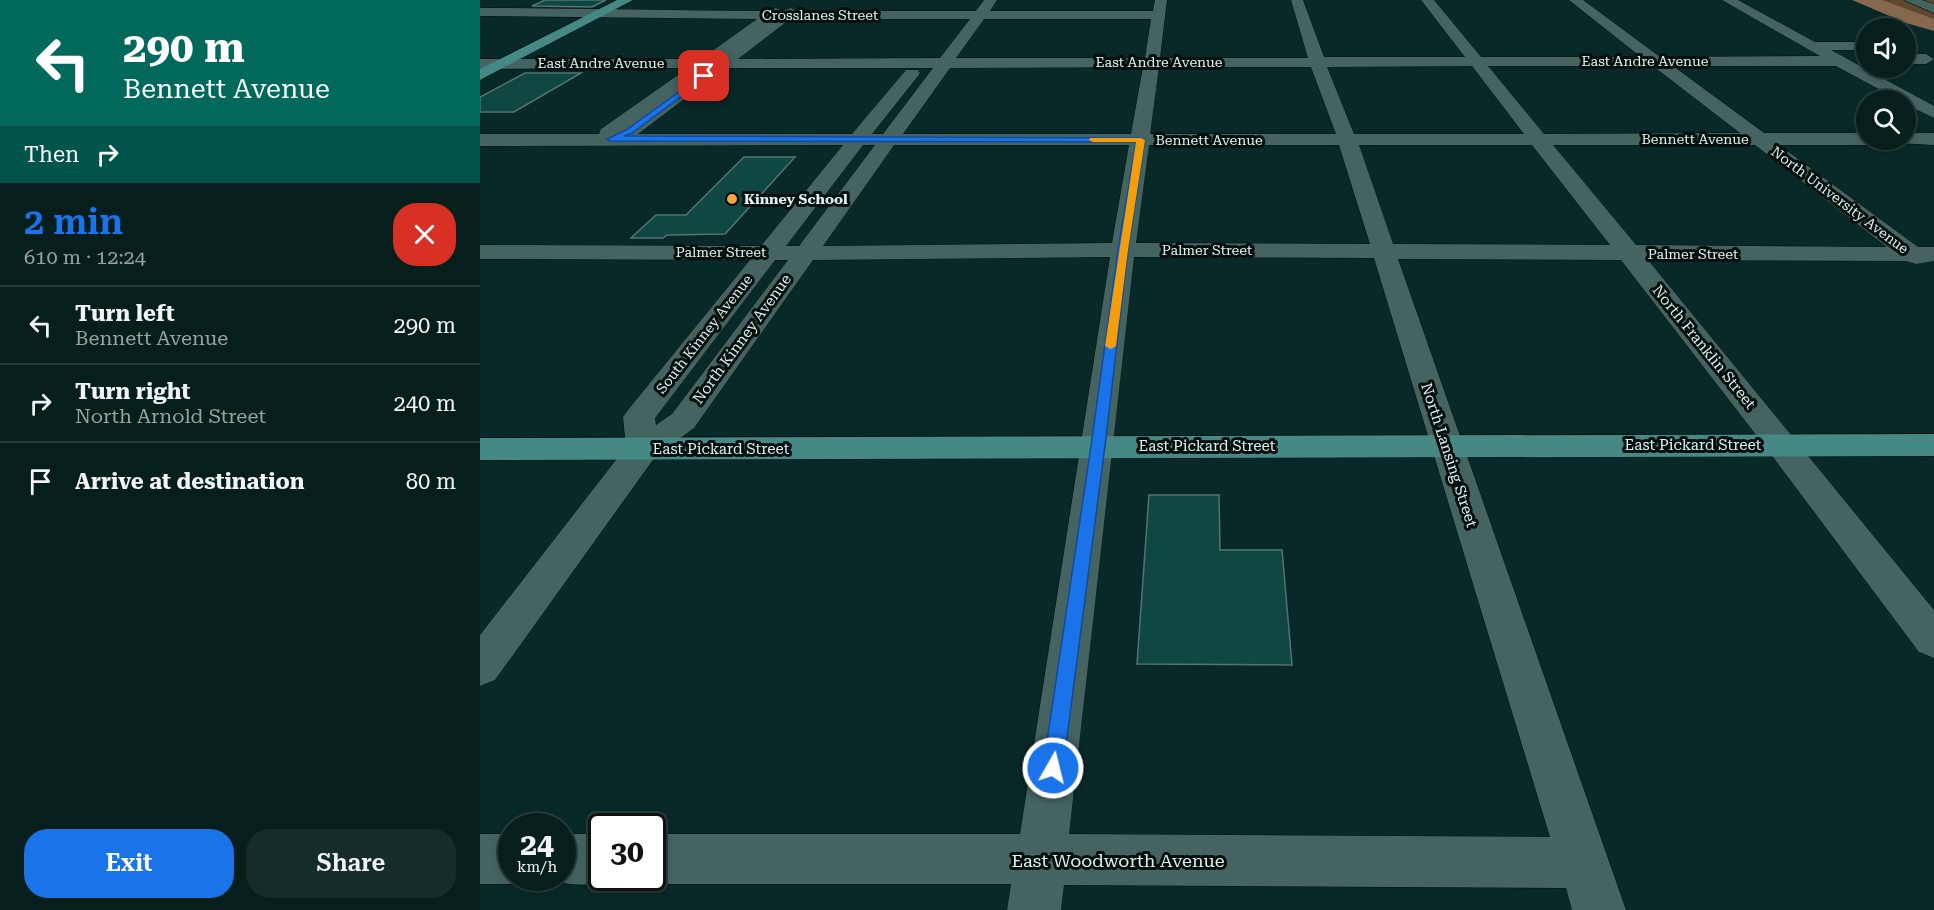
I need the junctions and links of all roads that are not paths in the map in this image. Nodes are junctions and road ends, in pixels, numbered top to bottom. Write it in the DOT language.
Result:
graph roads {
  1 [pos="627,0"];
  2 [pos="794,0"];
  3 [pos="807,0"];
  4 [pos="1298,0"];
  5 [pos="1427,0"];
  6 [pos="1575,0"];
  7 [pos="1728,0"];
  8 [pos="1912,1"];
  9 [pos="1934,2"];
  10 [pos="975,8"];
  11 [pos="1160,8"];
  12 [pos="1934,9"];
  13 [pos="480,12"];
  14 [pos="1752,13"];
  15 [pos="1778,13"];
  16 [pos="600,14"];
  17 [pos="779,15"];
  18 [pos="1810,46"];
  19 [pos="1856,46"];
  20 [pos="1856,59"];
  21 [pos="1916,59"];
  22 [pos="1926,59"];
  23 [pos="1836,60"];
  24 [pos="1317,61"];
  25 [pos="1478,61"];
  26 [pos="1152,62"];
  27 [pos="1656,62"];
  28 [pos="704,63"];
  29 [pos="722,63"];
  30 [pos="932,63"];
  31 [pos="480,64"];
  32 [pos="502,64"];
  33 [pos="480,75"];
  34 [pos="1934,113"];
  35 [pos="610,139"];
  36 [pos="890,139"];
  37 [pos="1347,139"];
  38 [pos="1538,139"];
  39 [pos="1758,139"];
  40 [pos="1856,139"];
  41 [pos="1916,139"];
  42 [pos="1934,139"];
  43 [pos="480,140"];
  44 [pos="856,140"];
  45 [pos="1141,140"];
  46 [pos="1123,250"];
  47 [pos="1384,251"];
  48 [pos="480,252"];
  49 [pos="768,252"];
  50 [pos="804,254"];
  51 [pos="1629,254"];
  52 [pos="1923,254"];
  53 [pos="1934,270"];
  54 [pos="1782,445"];
  55 [pos="1934,445"];
  56 [pos="1098,446"];
  57 [pos="1446,446"];
  58 [pos="480,449"];
  59 [pos="643,449"];
  60 [pos="1934,640"];
  61 [pos="480,667"];
  62 [pos="480,859"];
  63 [pos="498,859"];
  64 [pos="666,859"];
  65 [pos="1040,859"];
  66 [pos="1583,863"];
  67 [pos="1034,910"];
  68 [pos="1599,910"];
  1 -- 16 [label="main road"];
  2 -- 17 [label="street"];
  3 -- 17 [label="street"];
  4 -- 24 [label="street, North Lansing Street"];
  5 -- 25 [label="street, North Franklin Street"];
  6 -- 27 [label="street, North University Avenue"];
  7 -- 14 [label="street"];
  8 -- 9 [label="street"];
  8 -- 12 [label="street"];
  10 -- 11 [label="street, Crosslanes Street"];
  10 -- 17 [label="street, Crosslanes Street"];
  10 -- 30 [label="street, North Kinney Avenue"];
  11 -- 26 [label="street"];
  13 -- 16 [label="street, Crosslanes Street"];
  14 -- 15 [label="street"];
  14 -- 18 [label="street"];
  16 -- 17 [label="street, Crosslanes Street"];
  16 -- 32 [label="main road"];
  17 -- 28 [label="street"];
  17 -- 29 [label="street"];
  18 -- 19 [label="street"];
  18 -- 23 [label="street"];
  20 -- 23 [label="street, East Andre Avenue"];
  21 -- 22 [label="street"];
  23 -- 27 [label="street, East Andre Avenue"];
  23 -- 34 [label="street"];
  24 -- 25 [label="street, East Andre Avenue"];
  24 -- 26 [label="street, East Andre Avenue"];
  24 -- 37 [label="street, North Lansing Street"];
  25 -- 27 [label="street, East Andre Avenue"];
  25 -- 38 [label="street, North Franklin Street"];
  26 -- 30 [label="street, East Andre Avenue"];
  26 -- 45 [label="street"];
  27 -- 39 [label="street, North University Avenue"];
  28 -- 29 [label="street, East Andre Avenue"];
  28 -- 32 [label="street, East Andre Avenue"];
  28 -- 35 [label="street"];
  29 -- 30 [label="street, East Andre Avenue"];
  29 -- 35 [label="street"];
  30 -- 36 [label="street, North Kinney Avenue"];
  30 -- 44 [label="street, South Kinney Avenue"];
  31 -- 32 [label="street, East Andre Avenue"];
  32 -- 33 [label="main road"];
  35 -- 43 [label="street, Bennett Avenue"];
  35 -- 44 [label="street, Bennett Avenue"];
  36 -- 44 [label="street, Bennett Avenue"];
  36 -- 45 [label="street, Bennett Avenue"];
  36 -- 50 [label="street, North Kinney Avenue"];
  37 -- 38 [label="street, Bennett Avenue"];
  37 -- 45 [label="street, Bennett Avenue"];
  37 -- 47 [label="street, North Lansing Street"];
  38 -- 39 [label="street, Bennett Avenue"];
  38 -- 51 [label="street, North Franklin Street"];
  39 -- 40 [label="street, Bennett Avenue"];
  39 -- 52 [label="street, North University Avenue"];
  41 -- 42 [label="street"];
  44 -- 49 [label="street, South Kinney Avenue"];
  45 -- 46 [label="street"];
  46 -- 47 [label="street, Palmer Street"];
  46 -- 50 [label="street, Palmer Street"];
  46 -- 56 [label="street"];
  47 -- 51 [label="street, Palmer Street"];
  47 -- 57 [label="street, North Lansing Street"];
  48 -- 49 [label="street, Palmer Street"];
  49 -- 50 [label="street, Palmer Street"];
  49 -- 59 [label="street, South Kinney Avenue"];
  50 -- 59 [label="street, North Kinney Avenue"];
  51 -- 52 [label="street, Palmer Street"];
  51 -- 54 [label="street, North Franklin Street"];
  52 -- 53 [label="street, North University Avenue"];
  54 -- 55 [label="main road, East Pickard Street"];
  54 -- 57 [label="main road, East Pickard Street"];
  54 -- 60 [label="street, North Franklin Street"];
  56 -- 57 [label="main road, East Pickard Street"];
  56 -- 59 [label="main road, East Pickard Street"];
  56 -- 65 [label="street"];
  57 -- 66 [label="street, North Lansing Street"];
  58 -- 59 [label="main road, East Pickard Street"];
  59 -- 61 [label="street, North Kinney Avenue"];
  62 -- 63 [label="street"];
  64 -- 65 [label="street, East Woodworth Avenue"];
  65 -- 66 [label="street, East Woodworth Avenue"];
  65 -- 67 [label="street"];
  66 -- 68 [label="street, North Lansing Street"];
}
